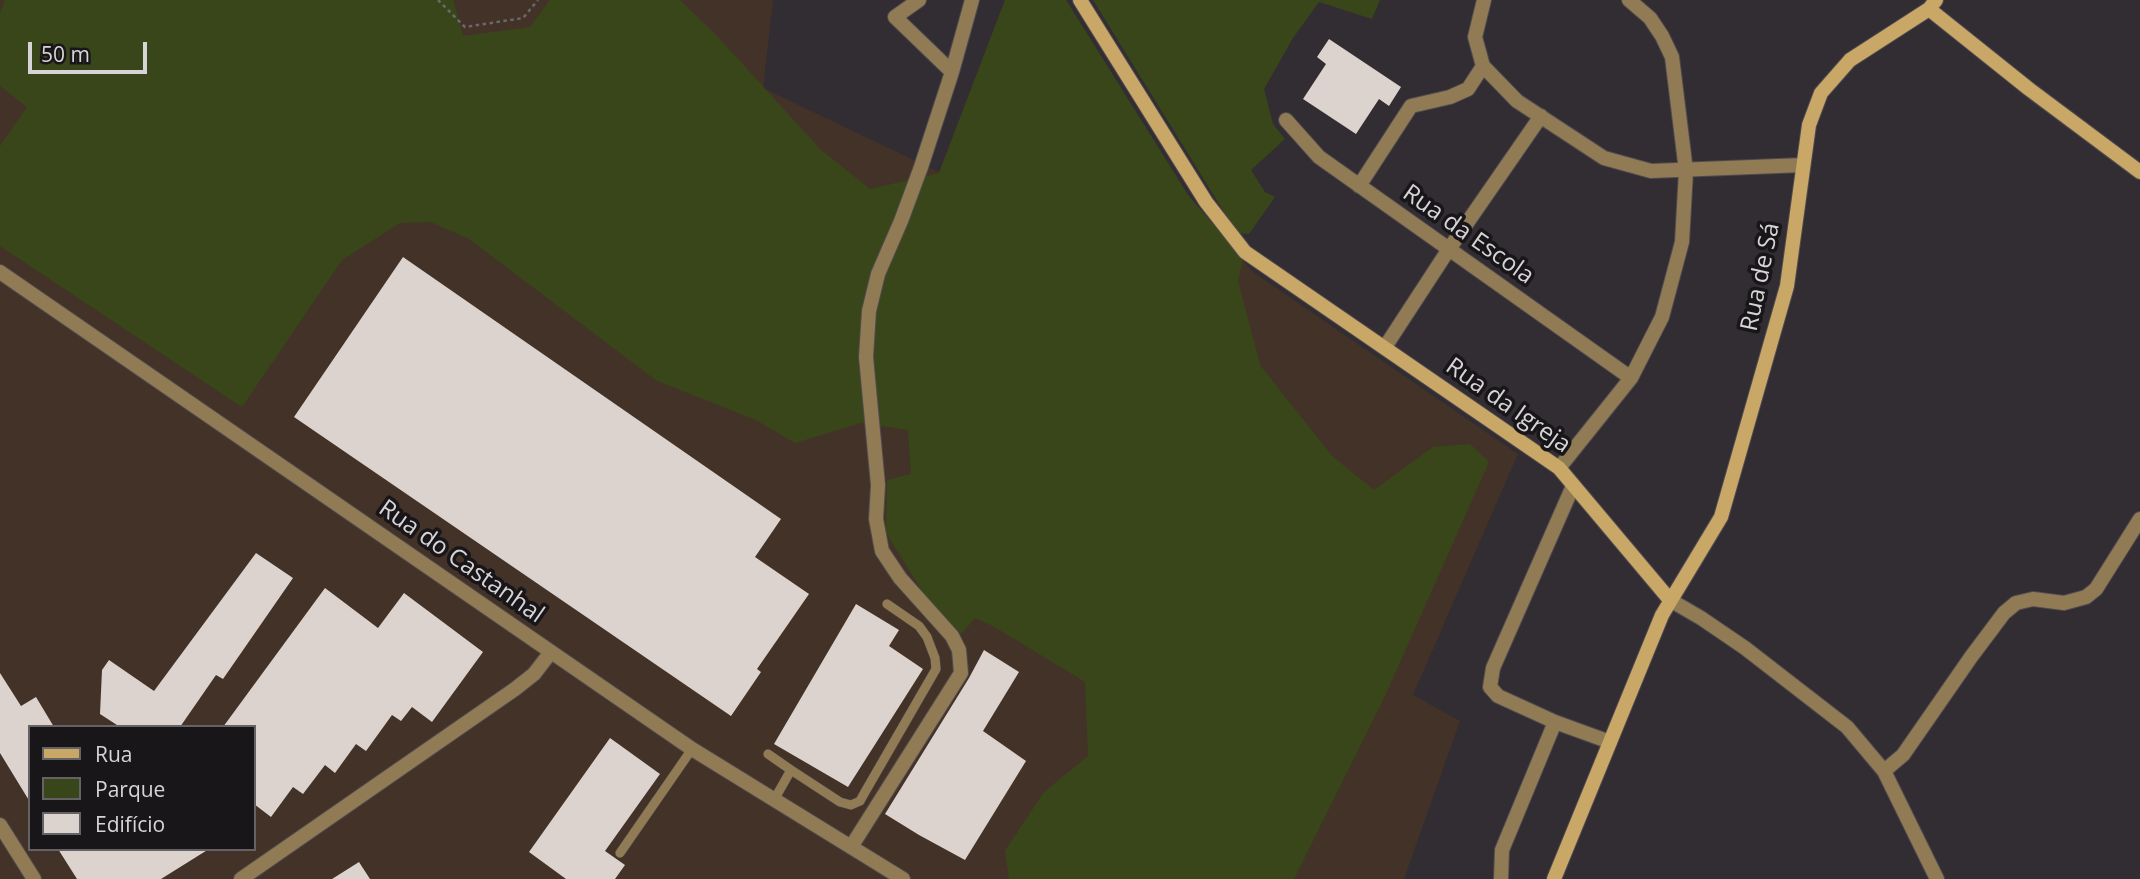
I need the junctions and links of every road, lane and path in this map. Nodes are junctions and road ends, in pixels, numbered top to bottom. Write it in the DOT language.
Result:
graph roads {
  1 [pos="438,0"];
  2 [pos="538,0"];
  3 [pos="919,0"];
  4 [pos="972,0"];
  5 [pos="1080,0"];
  6 [pos="1485,0"];
  7 [pos="1629,0"];
  8 [pos="1933,5"];
  9 [pos="1483,66"];
  10 [pos="952,72"];
  11 [pos="1541,116"];
  12 [pos="1286,120"];
  13 [pos="1803,165"];
  14 [pos="1686,171"];
  15 [pos="2140,172"];
  16 [pos="1359,186"];
  17 [pos="1449,249"];
  18 [pos="0,272"];
  19 [pos="1385,347"];
  20 [pos="1630,378"];
  21 [pos="1559,468"];
  22 [pos="1573,486"];
  23 [pos="2140,519"];
  24 [pos="1670,600"];
  25 [pos="887,604"];
  26 [pos="551,652"];
  27 [pos="1555,722"];
  28 [pos="1610,742"];
  29 [pos="692,749"];
  30 [pos="768,754"];
  31 [pos="791,770"];
  32 [pos="1884,771"];
  33 [pos="774,800"];
  34 [pos="0,825"];
  35 [pos="852,848"];
  36 [pos="620,853"];
  37 [pos="34,879"];
  38 [pos="241,879"];
  39 [pos="903,879"];
  40 [pos="1502,879"];
  41 [pos="1554,879"];
  42 [pos="1937,879"];
  1 -- 2 [label="path"];
  3 -- 10 [label="street"];
  4 -- 10 [label="street"];
  5 -- 19 [label="street, Rua da Igreja"];
  6 -- 9 [label="street"];
  7 -- 14 [label="street"];
  8 -- 13 [label="street, Rua de Sá"];
  8 -- 15 [label="street"];
  9 -- 11 [label="street"];
  9 -- 16 [label="street"];
  10 -- 35 [label="street"];
  11 -- 14 [label="street"];
  11 -- 17 [label="street"];
  12 -- 16 [label="street, Rua da Escola"];
  13 -- 14 [label="street"];
  13 -- 24 [label="street, Rua de Sá"];
  14 -- 20 [label="street"];
  16 -- 17 [label="street, Rua da Escola"];
  17 -- 19 [label="street"];
  17 -- 20 [label="street, Rua da Escola"];
  18 -- 26 [label="street, Rua do Castanhal"];
  19 -- 21 [label="street, Rua da Igreja"];
  20 -- 21 [label="street"];
  21 -- 22 [label="street, Rua da Igreja"];
  22 -- 24 [label="street, Rua da Igreja"];
  22 -- 27 [label="street"];
  23 -- 32 [label="street"];
  24 -- 28 [label="street, Rua de Sá"];
  24 -- 32 [label="street, Rua da Igreja"];
  25 -- 31 [label="lane"];
  26 -- 29 [label="street, Rua do Castanhal"];
  26 -- 38 [label="street"];
  27 -- 28 [label="street"];
  27 -- 40 [label="street"];
  28 -- 41 [label="street, Rua de Sá"];
  29 -- 33 [label="street, Rua do Castanhal"];
  29 -- 36 [label="lane"];
  30 -- 31 [label="lane"];
  31 -- 33 [label="lane"];
  32 -- 42 [label="street, Rua da Igreja"];
  33 -- 35 [label="street, Rua do Castanhal"];
  34 -- 37 [label="street"];
  35 -- 39 [label="street, Rua do Castanhal"];
}
